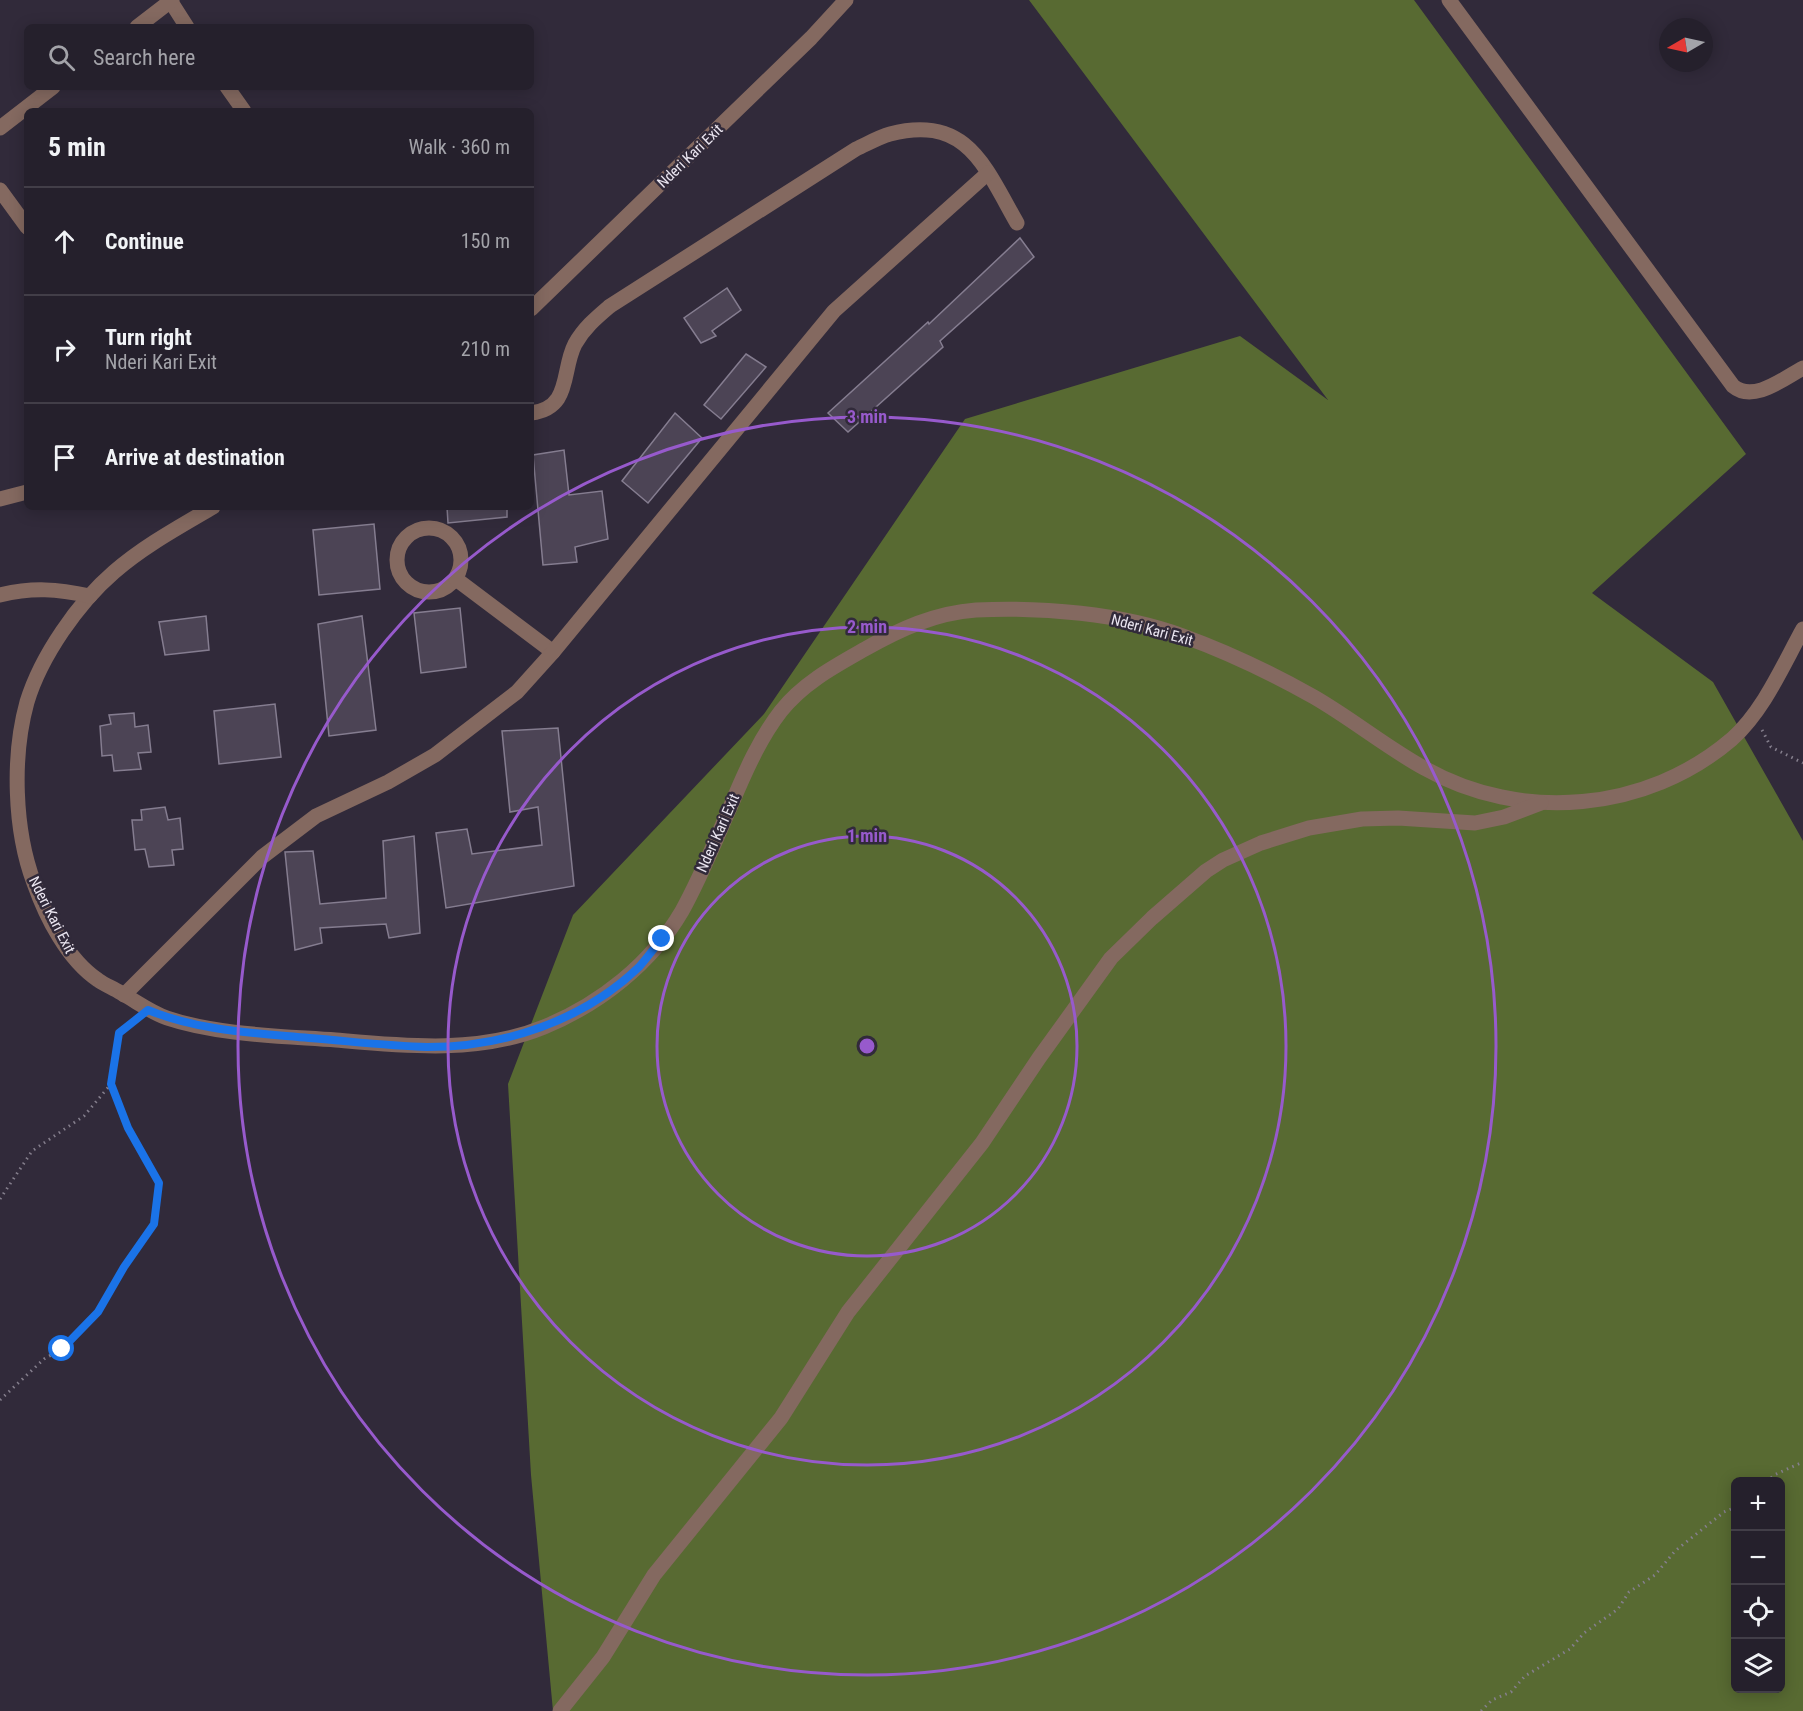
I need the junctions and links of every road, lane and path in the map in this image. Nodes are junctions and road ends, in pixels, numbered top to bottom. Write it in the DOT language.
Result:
graph roads {
  1 [pos="846,0"];
  2 [pos="1449,0"];
  3 [pos="171,1"];
  4 [pos="141,24"];
  5 [pos="185,24"];
  6 [pos="50,90"];
  7 [pos="229,90"];
  8 [pos="26,108"];
  9 [pos="242,108"];
  10 [pos="24,110"];
  11 [pos="0,128"];
  12 [pos="988,173"];
  13 [pos="0,190"];
  14 [pos="24,223"];
  15 [pos="1017,223"];
  16 [pos="565,276"];
  17 [pos="534,292"];
  18 [pos="534,306"];
  19 [pos="1803,368"];
  20 [pos="534,413"];
  21 [pos="24,493"];
  22 [pos="0,499"];
  23 [pos="208,510"];
  24 [pos="456,579"];
  25 [pos="0,595"];
  26 [pos="90,596"];
  27 [pos="1803,629"];
  28 [pos="553,652"];
  29 [pos="1762,703"];
  30 [pos="1803,763"];
  31 [pos="1541,803"];
  32 [pos="124,994"];
  33 [pos="148,1010"];
  34 [pos="111,1084"];
  35 [pos="0,1199"];
  36 [pos="0,1400"];
  37 [pos="1803,1462"];
  38 [pos="1772,1477"];
  39 [pos="1731,1509"];
  40 [pos="560,1711"];
  41 [pos="1481,1711"];
  1 -- 16 [label="street, Nderi Kari Exit"];
  2 -- 19 [label="street"];
  3 -- 4 [label="street"];
  3 -- 5 [label="street"];
  6 -- 8 [label="street"];
  7 -- 9 [label="street"];
  10 -- 11 [label="street"];
  12 -- 15 [label="street"];
  12 -- 20 [label="street"];
  12 -- 28 [label="street"];
  13 -- 14 [label="street"];
  16 -- 17 [label="street"];
  16 -- 18 [label="street, Nderi Kari Exit"];
  21 -- 22 [label="street"];
  23 -- 26 [label="street, Nderi Kari Exit"];
  24 -- 24 [label="street"];
  24 -- 28 [label="street"];
  25 -- 26 [label="street"];
  26 -- 32 [label="street, Nderi Kari Exit"];
  27 -- 29 [label="street, Nderi Kari Exit"];
  28 -- 32 [label="street"];
  29 -- 30 [label="path"];
  29 -- 31 [label="street, Nderi Kari Exit"];
  31 -- 33 [label="street, Nderi Kari Exit"];
  31 -- 40 [label="street"];
  32 -- 33 [label="street, Nderi Kari Exit"];
  33 -- 34 [label="path"];
  34 -- 35 [label="path"];
  34 -- 36 [label="path"];
  37 -- 38 [label="path"];
  39 -- 41 [label="path"];
}
